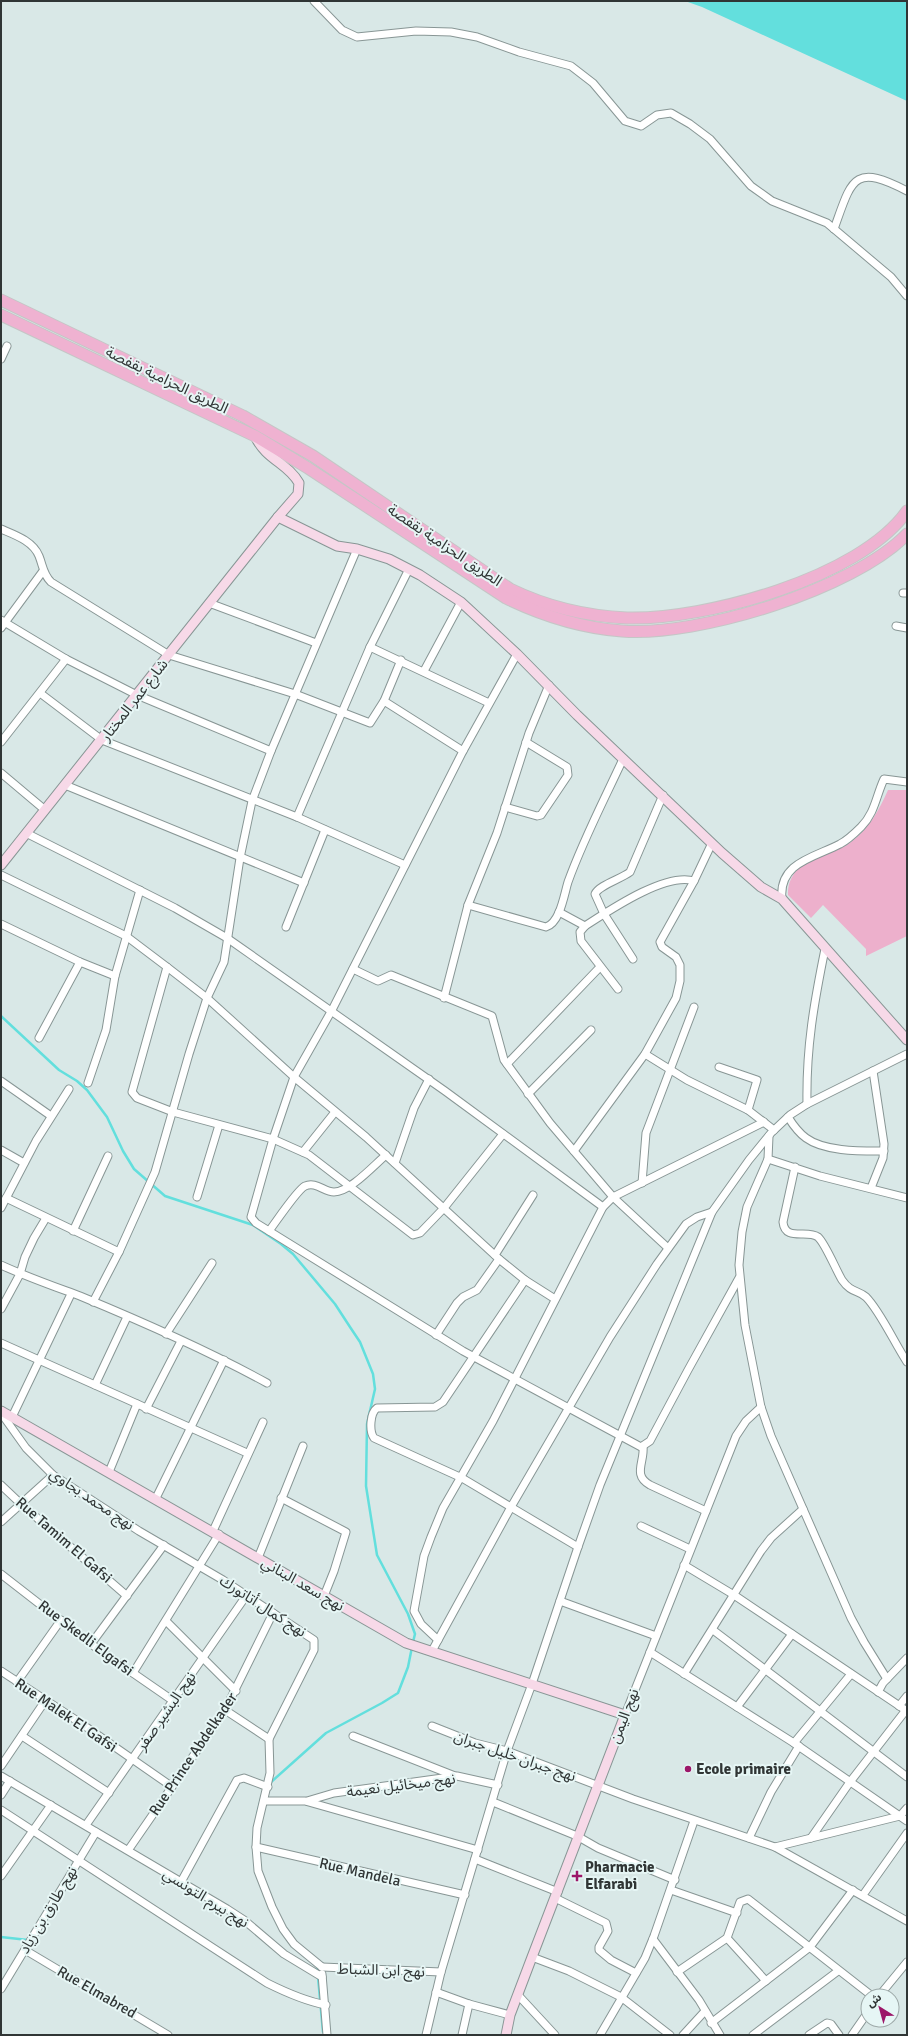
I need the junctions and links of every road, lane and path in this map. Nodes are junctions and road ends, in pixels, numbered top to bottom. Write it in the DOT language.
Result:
graph roads {
  1 [pos="314,1"];
  2 [pos="907,191"];
  3 [pos="834,229"];
  4 [pos="907,296"];
  5 [pos="1,300"];
  6 [pos="1,315"];
  7 [pos="7,346"];
  8 [pos="1,359"];
  9 [pos="255,436"];
  10 [pos="907,511"];
  11 [pos="278,517"];
  12 [pos="1,529"];
  13 [pos="907,534"];
  14 [pos="357,549"];
  15 [pos="409,568"];
  16 [pos="43,571"];
  17 [pos="461,602"];
  18 [pos="210,603"];
  19 [pos="2,624"];
  20 [pos="896,626"];
  21 [pos="907,628"];
  22 [pos="316,643"];
  23 [pos="370,647"];
  24 [pos="517,654"];
  25 [pos="169,655"];
  26 [pos="66,659"];
  27 [pos="401,660"];
  28 [pos="424,671"];
  29 [pos="549,685"];
  30 [pos="40,692"];
  31 [pos="295,694"];
  32 [pos="137,695"];
  33 [pos="384,701"];
  34 [pos="489,703"];
  35 [pos="342,713"];
  36 [pos="102,740"];
  37 [pos="1,742"];
  38 [pos="526,742"];
  39 [pos="271,751"];
  40 [pos="463,751"];
  41 [pos="623,759"];
  42 [pos="1,774"];
  43 [pos="907,782"];
  44 [pos="66,785"];
  45 [pos="663,795"];
  46 [pos="252,800"];
  47 [pos="505,806"];
  48 [pos="45,810"];
  49 [pos="297,817"];
  50 [pos="325,830"];
  51 [pos="26,833"];
  52 [pos="712,843"];
  53 [pos="240,858"];
  54 [pos="2,861"];
  55 [pos="405,865"];
  56 [pos="1,874"];
  57 [pos="694,881"];
  58 [pos="304,883"];
  59 [pos="140,890"];
  60 [pos="782,899"];
  61 [pos="468,905"];
  62 [pos="559,912"];
  63 [pos="604,914"];
  64 [pos="1,924"];
  65 [pos="585,926"];
  66 [pos="286,927"];
  67 [pos="126,936"];
  68 [pos="227,938"];
  69 [pos="825,949"];
  70 [pos="633,959"];
  71 [pos="80,962"];
  72 [pos="167,967"];
  73 [pos="600,967"];
  74 [pos="353,969"];
  75 [pos="115,976"];
  76 [pos="618,989"];
  77 [pos="207,998"];
  78 [pos="444,998"];
  79 [pos="694,1007"];
  80 [pos="332,1010"];
  81 [pos="591,1030"];
  82 [pos="39,1038"];
  83 [pos="907,1040"];
  84 [pos="645,1054"];
  85 [pos="907,1054"];
  86 [pos="507,1064"];
  87 [pos="719,1067"];
  88 [pos="671,1070"];
  89 [pos="873,1071"];
  90 [pos="294,1077"];
  91 [pos="429,1079"];
  92 [pos="1,1081"];
  93 [pos="88,1083"];
  94 [pos="69,1089"];
  95 [pos="528,1094"];
  96 [pos="807,1104"];
  97 [pos="748,1110"];
  98 [pos="173,1112"];
  99 [pos="335,1112"];
  100 [pos="51,1116"];
  101 [pos="788,1118"];
  102 [pos="764,1122"];
  103 [pos="219,1125"];
  104 [pos="771,1133"];
  105 [pos="503,1134"];
  106 [pos="273,1139"];
  107 [pos="1,1150"];
  108 [pos="574,1151"];
  109 [pos="884,1151"];
  110 [pos="303,1152"];
  111 [pos="386,1155"];
  112 [pos="108,1156"];
  113 [pos="768,1159"];
  114 [pos="24,1163"];
  115 [pos="395,1163"];
  116 [pos="794,1167"];
  117 [pos="642,1183"];
  118 [pos="349,1186"];
  119 [pos="871,1188"];
  120 [pos="533,1195"];
  121 [pos="197,1197"];
  122 [pos="614,1197"];
  123 [pos="6,1198"];
  124 [pos="907,1198"];
  125 [pos="602,1207"];
  126 [pos="1,1208"];
  127 [pos="444,1208"];
  128 [pos="712,1212"];
  129 [pos="46,1218"];
  130 [pos="73,1231"];
  131 [pos="269,1231"];
  132 [pos="668,1248"];
  133 [pos="119,1252"];
  134 [pos="497,1257"];
  135 [pos="212,1263"];
  136 [pos="1,1265"];
  137 [pos="20,1274"];
  138 [pos="739,1278"];
  139 [pos="526,1280"];
  140 [pos="71,1294"];
  141 [pos="555,1299"];
  142 [pos="93,1302"];
  143 [pos="1,1309"];
  144 [pos="127,1317"];
  145 [pos="166,1334"];
  146 [pos="436,1335"];
  147 [pos="181,1341"];
  148 [pos="1,1343"];
  149 [pos="475,1357"];
  150 [pos="224,1360"];
  151 [pos="39,1361"];
  152 [pos="907,1362"];
  153 [pos="515,1379"];
  154 [pos="267,1382"];
  155 [pos="95,1385"];
  156 [pos="136,1404"];
  157 [pos="761,1407"];
  158 [pos="146,1409"];
  159 [pos="569,1409"];
  160 [pos="1,1412"];
  161 [pos="12,1417"];
  162 [pos="263,1422"];
  163 [pos="189,1428"];
  164 [pos="620,1436"];
  165 [pos="303,1446"];
  166 [pos="643,1446"];
  167 [pos="247,1454"];
  168 [pos="109,1472"];
  169 [pos="53,1475"];
  170 [pos="462,1478"];
  171 [pos="1,1485"];
  172 [pos="156,1498"];
  173 [pos="281,1498"];
  174 [pos="21,1504"];
  175 [pos="511,1507"];
  176 [pos="803,1509"];
  177 [pos="706,1511"];
  178 [pos="1,1522"];
  179 [pos="641,1526"];
  180 [pos="216,1533"];
  181 [pos="164,1546"];
  182 [pos="578,1547"];
  183 [pos="690,1549"];
  184 [pos="258,1558"];
  185 [pos="684,1564"];
  186 [pos="199,1566"];
  187 [pos="1,1574"];
  188 [pos="734,1595"];
  189 [pos="127,1596"];
  190 [pos="246,1596"];
  191 [pos="324,1596"];
  192 [pos="560,1601"];
  193 [pos="273,1613"];
  194 [pos="61,1620"];
  195 [pos="166,1620"];
  196 [pos="713,1630"];
  197 [pos="792,1634"];
  198 [pos="656,1636"];
  199 [pos="438,1640"];
  200 [pos="91,1644"];
  201 [pos="432,1651"];
  202 [pos="650,1652"];
  203 [pos="203,1658"];
  204 [pos="907,1658"];
  205 [pos="765,1670"];
  206 [pos="1,1671"];
  207 [pos="133,1673"];
  208 [pos="684,1674"];
  209 [pos="851,1674"];
  210 [pos="887,1678"];
  211 [pos="17,1682"];
  212 [pos="532,1684"];
  213 [pos="236,1691"];
  214 [pos="878,1692"];
  215 [pos="907,1696"];
  216 [pos="172,1700"];
  217 [pos="45,1701"];
  218 [pos="899,1706"];
  219 [pos="737,1707"];
  220 [pos="225,1710"];
  221 [pos="906,1710"];
  222 [pos="821,1712"];
  223 [pos="625,1715"];
  224 [pos="432,1726"];
  225 [pos="22,1736"];
  226 [pos="353,1736"];
  227 [pos="269,1739"];
  228 [pos="797,1744"];
  229 [pos="507,1751"];
  230 [pos="874,1752"];
  231 [pos="132,1759"];
  232 [pos="1,1766"];
  233 [pos="1,1776"];
  234 [pos="457,1776"];
  235 [pos="907,1776"];
  236 [pos="10,1781"];
  237 [pos="850,1782"];
  238 [pos="598,1785"];
  239 [pos="171,1786"];
  240 [pos="498,1786"];
  241 [pos="268,1787"];
  242 [pos="109,1793"];
  243 [pos="1,1795"];
  244 [pos="264,1801"];
  245 [pos="305,1801"];
  246 [pos="493,1802"];
  247 [pos="51,1805"];
  248 [pos="907,1808"];
  249 [pos="1,1810"];
  250 [pos="900,1816"];
  251 [pos="694,1820"];
  252 [pos="907,1821"];
  253 [pos="86,1825"];
  254 [pos="33,1831"];
  255 [pos="96,1832"];
  256 [pos="907,1833"];
  257 [pos="577,1836"];
  258 [pos="749,1838"];
  259 [pos="811,1838"];
  260 [pos="256,1847"];
  261 [pos="775,1847"];
  262 [pos="129,1850"];
  263 [pos="478,1850"];
  264 [pos="475,1859"];
  265 [pos="79,1860"];
  266 [pos="1,1876"];
  267 [pos="675,1880"];
  268 [pos="181,1882"];
  269 [pos="671,1890"];
  270 [pos="853,1890"];
  271 [pos="556,1895"];
  272 [pos="863,1895"];
  273 [pos="465,1896"];
  274 [pos="737,1913"];
  275 [pos="907,1921"];
  276 [pos="727,1938"];
  277 [pos="653,1939"];
  278 [pos="810,1947"];
  279 [pos="25,1950"];
  280 [pos="532,1957"];
  281 [pos="907,1962"];
  282 [pos="322,1967"];
  283 [pos="838,1971"];
  284 [pos="441,1972"];
  285 [pos="678,1972"];
  286 [pos="636,1973"];
  287 [pos="322,1978"];
  288 [pos="766,1981"];
  289 [pos="861,1988"];
  290 [pos="886,1988"];
  291 [pos="1,1989"];
  292 [pos="436,1992"];
  293 [pos="518,1996"];
  294 [pos="621,1997"];
  295 [pos="469,2004"];
  296 [pos="326,2005"];
  297 [pos="705,2011"];
  298 [pos="510,2015"];
  299 [pos="711,2023"];
  300 [pos="860,2024"];
  301 [pos="168,2035"];
  302 [pos="327,2035"];
  303 [pos="426,2035"];
  304 [pos="462,2035"];
  305 [pos="506,2035"];
  306 [pos="555,2035"];
  307 [pos="600,2035"];
  308 [pos="670,2035"];
  309 [pos="683,2035"];
  310 [pos="720,2035"];
  311 [pos="753,2035"];
  312 [pos="809,2035"];
  313 [pos="839,2035"];
  314 [pos="852,2035"];
  1 -- 3 [label="street"];
  2 -- 3 [label="street"];
  3 -- 4 [label="street"];
  5 -- 10 [label="main road, الطريق الحزامية بقفصة"];
  6 -- 9 [label="main road, الطريق الحزامية بقفصة"];
  7 -- 8 [label="street"];
  9 -- 11 [label="street, شارع عمر المختار"];
  9 -- 13 [label="main road, الطريق الحزامية بقفصة"];
  11 -- 14 [label="street"];
  11 -- 18 [label="street, شارع عمر المختار"];
  12 -- 16 [label="street"];
  14 -- 15 [label="street"];
  14 -- 22 [label="street"];
  15 -- 17 [label="street"];
  15 -- 23 [label="street"];
  16 -- 19 [label="street"];
  16 -- 25 [label="street"];
  17 -- 24 [label="street"];
  17 -- 28 [label="street"];
  18 -- 22 [label="street"];
  18 -- 25 [label="street, شارع عمر المختار"];
  19 -- 26 [label="street"];
  20 -- 21 [label="street"];
  22 -- 31 [label="street"];
  23 -- 27 [label="street"];
  23 -- 35 [label="street"];
  24 -- 29 [label="street"];
  24 -- 34 [label="street"];
  25 -- 31 [label="street"];
  25 -- 32 [label="street, شارع عمر المختار"];
  26 -- 30 [label="street"];
  26 -- 32 [label="street"];
  27 -- 28 [label="street"];
  27 -- 33 [label="street"];
  28 -- 34 [label="street"];
  29 -- 38 [label="street"];
  29 -- 41 [label="street"];
  30 -- 36 [label="street"];
  30 -- 37 [label="street"];
  31 -- 35 [label="street"];
  31 -- 39 [label="street"];
  32 -- 36 [label="street, شارع عمر المختار"];
  32 -- 39 [label="street"];
  33 -- 35 [label="street"];
  33 -- 40 [label="street"];
  34 -- 40 [label="street"];
  35 -- 49 [label="street"];
  36 -- 44 [label="street, شارع عمر المختار"];
  36 -- 46 [label="street"];
  38 -- 47 [label="street"];
  38 -- 47 [label="street"];
  39 -- 46 [label="street"];
  40 -- 55 [label="street"];
  41 -- 45 [label="street"];
  41 -- 62 [label="street"];
  42 -- 48 [label="street"];
  43 -- 60 [label="street"];
  44 -- 48 [label="street, شارع عمر المختار"];
  44 -- 53 [label="street"];
  45 -- 52 [label="street"];
  45 -- 63 [label="street"];
  46 -- 49 [label="street"];
  46 -- 53 [label="street"];
  47 -- 61 [label="street"];
  48 -- 51 [label="street, شارع عمر المختار"];
  49 -- 50 [label="street"];
  50 -- 55 [label="street"];
  50 -- 58 [label="street"];
  51 -- 54 [label="street, شارع عمر المختار"];
  51 -- 59 [label="street"];
  52 -- 57 [label="street"];
  52 -- 60 [label="street"];
  53 -- 58 [label="street"];
  53 -- 68 [label="street"];
  55 -- 74 [label="street"];
  56 -- 67 [label="street"];
  57 -- 63 [label="street"];
  57 -- 84 [label="street"];
  58 -- 66 [label="street"];
  59 -- 67 [label="street"];
  59 -- 68 [label="street"];
  60 -- 69 [label="street"];
  61 -- 62 [label="street"];
  61 -- 78 [label="street"];
  62 -- 65 [label="street"];
  63 -- 65 [label="street"];
  63 -- 70 [label="street"];
  64 -- 71 [label="street"];
  65 -- 73 [label="street"];
  67 -- 72 [label="street"];
  67 -- 75 [label="street"];
  68 -- 77 [label="street"];
  68 -- 80 [label="street"];
  69 -- 83 [label="street"];
  69 -- 96 [label="street"];
  71 -- 75 [label="street"];
  71 -- 82 [label="street"];
  72 -- 77 [label="street"];
  72 -- 98 [label="street"];
  73 -- 76 [label="street"];
  73 -- 86 [label="street"];
  74 -- 78 [label="street"];
  74 -- 80 [label="street"];
  75 -- 93 [label="street"];
  77 -- 90 [label="street"];
  77 -- 98 [label="street"];
  78 -- 86 [label="street"];
  79 -- 88 [label="street"];
  80 -- 90 [label="street"];
  80 -- 91 [label="street"];
  81 -- 95 [label="street"];
  84 -- 88 [label="street"];
  84 -- 108 [label="street"];
  85 -- 89 [label="street"];
  86 -- 95 [label="street"];
  87 -- 97 [label="street"];
  88 -- 97 [label="street"];
  88 -- 117 [label="street"];
  89 -- 96 [label="street"];
  89 -- 109 [label="street"];
  90 -- 99 [label="street"];
  90 -- 106 [label="street"];
  91 -- 105 [label="street"];
  91 -- 115 [label="street"];
  92 -- 100 [label="street"];
  94 -- 100 [label="street"];
  95 -- 108 [label="street"];
  96 -- 101 [label="street"];
  97 -- 102 [label="street"];
  98 -- 103 [label="street"];
  98 -- 133 [label="street"];
  99 -- 110 [label="street"];
  99 -- 111 [label="street"];
  100 -- 114 [label="street"];
  101 -- 104 [label="street"];
  101 -- 109 [label="street"];
  102 -- 104 [label="street"];
  102 -- 117 [label="street"];
  103 -- 106 [label="street"];
  103 -- 121 [label="street"];
  104 -- 113 [label="street"];
  104 -- 128 [label="street"];
  105 -- 125 [label="street"];
  105 -- 127 [label="street"];
  106 -- 110 [label="street"];
  106 -- 131 [label="street"];
  107 -- 114 [label="street"];
  108 -- 122 [label="street"];
  109 -- 119 [label="street"];
  110 -- 118 [label="street"];
  111 -- 115 [label="street"];
  111 -- 118 [label="street"];
  112 -- 130 [label="street"];
  113 -- 116 [label="street"];
  113 -- 138 [label="street"];
  114 -- 123 [label="street"];
  115 -- 127 [label="street"];
  116 -- 119 [label="street"];
  116 -- 152 [label="street"];
  117 -- 122 [label="street"];
  118 -- 127 [label="street"];
  118 -- 131 [label="street"];
  119 -- 124 [label="street"];
  120 -- 134 [label="street"];
  122 -- 125 [label="street"];
  122 -- 132 [label="street"];
  123 -- 126 [label="street"];
  123 -- 129 [label="street"];
  125 -- 141 [label="street"];
  127 -- 134 [label="street"];
  128 -- 132 [label="street"];
  128 -- 164 [label="street"];
  129 -- 130 [label="street"];
  129 -- 137 [label="street"];
  130 -- 133 [label="street"];
  131 -- 146 [label="street"];
  132 -- 159 [label="street"];
  133 -- 142 [label="street"];
  134 -- 139 [label="street"];
  134 -- 146 [label="street"];
  135 -- 145 [label="street"];
  136 -- 137 [label="street"];
  137 -- 140 [label="street"];
  137 -- 143 [label="street"];
  138 -- 157 [label="street"];
  138 -- 166 [label="street"];
  139 -- 141 [label="street"];
  139 -- 149 [label="street"];
  140 -- 142 [label="street"];
  140 -- 151 [label="street"];
  141 -- 153 [label="street"];
  142 -- 144 [label="street"];
  144 -- 145 [label="street"];
  144 -- 155 [label="street"];
  145 -- 147 [label="street"];
  146 -- 149 [label="street"];
  147 -- 150 [label="street"];
  147 -- 158 [label="street"];
  148 -- 151 [label="street"];
  149 -- 153 [label="street"];
  149 -- 170 [label="street"];
  150 -- 154 [label="street"];
  150 -- 163 [label="street"];
  151 -- 155 [label="street"];
  151 -- 161 [label="street"];
  153 -- 159 [label="street"];
  153 -- 170 [label="street"];
  155 -- 156 [label="street"];
  156 -- 158 [label="street"];
  156 -- 168 [label="street"];
  157 -- 176 [label="street"];
  157 -- 177 [label="street, نهج اليمن"];
  158 -- 163 [label="street"];
  159 -- 164 [label="street"];
  159 -- 175 [label="street"];
  160 -- 161 [label="street, نهج سعد البناني"];
  160 -- 169 [label="street, نهج محمد بجاوي"];
  161 -- 168 [label="street, نهج سعد البناني"];
  162 -- 167 [label="street"];
  163 -- 167 [label="street"];
  163 -- 172 [label="street"];
  164 -- 166 [label="street"];
  164 -- 182 [label="street"];
  165 -- 173 [label="street"];
  166 -- 177 [label="street"];
  167 -- 180 [label="street"];
  168 -- 172 [label="street, نهج سعد البناني"];
  169 -- 174 [label="street"];
  169 -- 181 [label="street, نهج محمد بجاوي"];
  170 -- 175 [label="street"];
  170 -- 199 [label="street"];
  171 -- 174 [label="street, Rue Tamim El Gafsi"];
  172 -- 180 [label="street, نهج سعد البناني"];
  173 -- 184 [label="street"];
  173 -- 191 [label="street"];
  174 -- 178 [label="street"];
  174 -- 189 [label="street, Rue Tamim El Gafsi"];
  175 -- 182 [label="street"];
  175 -- 199 [label="street"];
  176 -- 188 [label="street"];
  176 -- 210 [label="street"];
  177 -- 183 [label="street, نهج اليمن"];
  179 -- 183 [label="street"];
  180 -- 184 [label="street, نهج سعد البناني"];
  180 -- 186 [label="street"];
  181 -- 186 [label="street, نهج محمد بجاوي"];
  181 -- 189 [label="street"];
  182 -- 192 [label="street"];
  183 -- 185 [label="street, نهج اليمن"];
  184 -- 191 [label="street, نهج سعد البناني"];
  185 -- 188 [label="street"];
  185 -- 198 [label="street, نهج اليمن"];
  186 -- 190 [label="street, نهج كمال أتاتورك"];
  186 -- 195 [label="street"];
  187 -- 194 [label="street, Rue Skedli Elgafsi"];
  188 -- 196 [label="street"];
  188 -- 197 [label="street"];
  189 -- 200 [label="street"];
  190 -- 193 [label="street, نهج كمال أتاتورك"];
  190 -- 203 [label="street, نهج البشير صفر"];
  191 -- 201 [label="street, نهج سعد البناني"];
  192 -- 198 [label="street"];
  192 -- 212 [label="street"];
  193 -- 213 [label="street, Rue Prince Abdelkader"];
  193 -- 227 [label="street, نهج كمال أتاتورك"];
  194 -- 200 [label="street, Rue Skedli Elgafsi"];
  194 -- 211 [label="street"];
  195 -- 203 [label="street"];
  195 -- 207 [label="street"];
  196 -- 205 [label="street"];
  196 -- 208 [label="street"];
  197 -- 205 [label="street"];
  197 -- 209 [label="street"];
  198 -- 202 [label="street, نهج اليمن"];
  199 -- 201 [label="street"];
  200 -- 207 [label="street, Rue Skedli Elgafsi"];
  201 -- 212 [label="street, نهج سعد البناني"];
  202 -- 208 [label="street"];
  202 -- 223 [label="street, نهج اليمن"];
  203 -- 213 [label="street"];
  203 -- 216 [label="street, نهج البشير صفر"];
  204 -- 210 [label="street"];
  205 -- 219 [label="street"];
  205 -- 222 [label="street"];
  206 -- 211 [label="street, Rue Malek El Gafsi"];
  207 -- 216 [label="street, Rue Skedli Elgafsi"];
  208 -- 219 [label="street"];
  209 -- 214 [label="street"];
  209 -- 222 [label="street"];
  210 -- 214 [label="street"];
  211 -- 217 [label="street, Rue Malek El Gafsi"];
  212 -- 223 [label="street, نهج سعد البناني"];
  212 -- 229 [label="street"];
  213 -- 220 [label="street, Rue Prince Abdelkader"];
  214 -- 218 [label="street"];
  215 -- 218 [label="street"];
  216 -- 231 [label="street, نهج البشير صفر"];
  217 -- 225 [label="street"];
  217 -- 231 [label="street, Rue Malek El Gafsi"];
  218 -- 221 [label="street"];
  219 -- 228 [label="street"];
  220 -- 227 [label="street"];
  220 -- 239 [label="street, Rue Prince Abdelkader"];
  221 -- 230 [label="street"];
  222 -- 228 [label="street"];
  222 -- 230 [label="street"];
  223 -- 238 [label="street, نهج اليمن"];
  224 -- 229 [label="street, نهج جبران خليل جبران"];
  225 -- 232 [label="street"];
  225 -- 242 [label="street"];
  226 -- 234 [label="street"];
  227 -- 241 [label="street"];
  228 -- 237 [label="street"];
  228 -- 258 [label="street"];
  229 -- 238 [label="street, نهج جبران خليل جبران"];
  229 -- 240 [label="street"];
  230 -- 235 [label="street"];
  230 -- 237 [label="street"];
  231 -- 239 [label="street, Rue Malek El Gafsi"];
  231 -- 242 [label="street, نهج البشير صفر"];
  233 -- 236 [label="street, نهج بيرم التونسي"];
  234 -- 240 [label="street, نهج ميخائيل نعيمة"];
  234 -- 245 [label="street, نهج ميخائيل نعيمة"];
  236 -- 243 [label="street"];
  236 -- 247 [label="street, نهج بيرم التونسي"];
  237 -- 250 [label="street"];
  237 -- 259 [label="street"];
  238 -- 251 [label="street, نهج جبران خليل جبران"];
  238 -- 257 [label="street, نهج اليمن"];
  239 -- 262 [label="street, Rue Prince Abdelkader"];
  240 -- 246 [label="street"];
  241 -- 244 [label="street"];
  241 -- 268 [label="street"];
  242 -- 253 [label="street, نهج البشير صفر"];
  244 -- 245 [label="street"];
  244 -- 260 [label="street"];
  245 -- 263 [label="street"];
  246 -- 257 [label="street"];
  246 -- 263 [label="street"];
  247 -- 253 [label="street, نهج بيرم التونسي"];
  247 -- 254 [label="street"];
  248 -- 250 [label="street"];
  249 -- 254 [label="street"];
  250 -- 252 [label="street"];
  250 -- 259 [label="street"];
  251 -- 258 [label="street, نهج جبران خليل جبران"];
  251 -- 267 [label="street"];
  253 -- 255 [label="street, نهج بيرم التونسي"];
  254 -- 265 [label="street"];
  254 -- 266 [label="street"];
  255 -- 262 [label="street, نهج بيرم التونسي"];
  255 -- 265 [label="street, نهج طارق بن زياد"];
  256 -- 272 [label="street"];
  257 -- 267 [label="street"];
  257 -- 271 [label="street, نهج اليمن"];
  258 -- 261 [label="street, نهج جبران خليل جبران"];
  259 -- 261 [label="street"];
  260 -- 273 [label="street, Rue Mandela"];
  260 -- 282 [label="street"];
  261 -- 270 [label="street, نهج جبران خليل جبران"];
  262 -- 268 [label="street, نهج بيرم التونسي"];
  263 -- 264 [label="street"];
  264 -- 271 [label="street"];
  264 -- 273 [label="street"];
  265 -- 279 [label="street, نهج طارق بن زياد"];
  265 -- 296 [label="street"];
  267 -- 269 [label="street"];
  268 -- 287 [label="street, نهج بيرم التونسي"];
  269 -- 274 [label="street"];
  269 -- 277 [label="street"];
  270 -- 272 [label="street, نهج جبران خليل جبران"];
  270 -- 278 [label="street"];
  271 -- 280 [label="street, نهج اليمن"];
  271 -- 286 [label="street"];
  272 -- 275 [label="street, نهج جبران خليل جبران"];
  273 -- 284 [label="street"];
  274 -- 276 [label="street"];
  274 -- 278 [label="street"];
  276 -- 285 [label="street"];
  276 -- 288 [label="street"];
  277 -- 285 [label="street"];
  277 -- 286 [label="street"];
  278 -- 283 [label="street"];
  278 -- 288 [label="street"];
  279 -- 291 [label="street, نهج طارق بن زياد"];
  279 -- 301 [label="street, Rue Elmabred"];
  280 -- 293 [label="street, نهج اليمن"];
  280 -- 294 [label="street"];
  281 -- 290 [label="street"];
  282 -- 284 [label="street, نهج ابن الشباط"];
  282 -- 287 [label="street"];
  283 -- 289 [label="street"];
  283 -- 311 [label="street"];
  284 -- 292 [label="street"];
  285 -- 297 [label="street"];
  286 -- 294 [label="street"];
  287 -- 296 [label="street"];
  288 -- 299 [label="street"];
  292 -- 295 [label="street"];
  292 -- 303 [label="street"];
  293 -- 298 [label="street, نهج اليمن"];
  293 -- 306 [label="street"];
  294 -- 307 [label="street"];
  294 -- 308 [label="street"];
  295 -- 298 [label="street"];
  295 -- 304 [label="street"];
  296 -- 302 [label="street"];
  297 -- 299 [label="street"];
  297 -- 309 [label="street"];
  298 -- 305 [label="street, نهج اليمن"];
  299 -- 310 [label="street"];
  300 -- 314 [label="street"];
  312 -- 313 [label="street"];
}
